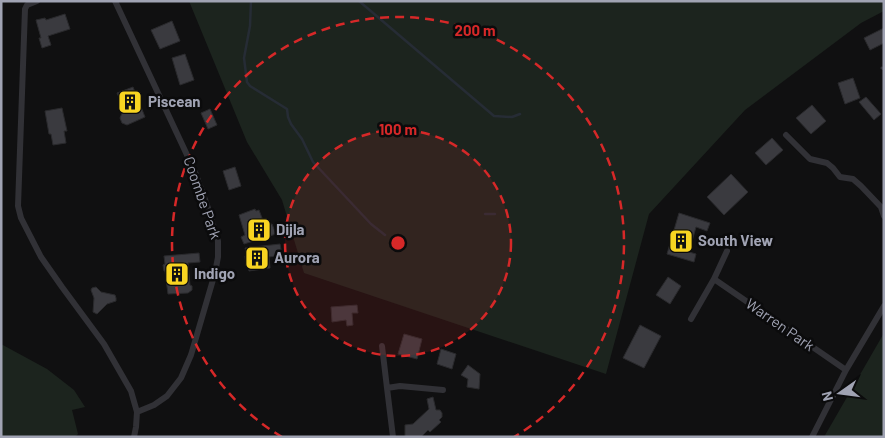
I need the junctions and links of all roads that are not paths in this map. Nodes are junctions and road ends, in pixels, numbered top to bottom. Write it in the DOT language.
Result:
graph roads {
  1 [pos="37,1"];
  2 [pos="115,1"];
  3 [pos="786,135"];
  4 [pos="884,216"];
  5 [pos="728,251"];
  6 [pos="714,279"];
  7 [pos="884,306"];
  8 [pos="691,319"];
  9 [pos="382,346"];
  10 [pos="846,370"];
  11 [pos="387,388"];
  12 [pos="443,390"];
  13 [pos="137,412"];
  14 [pos="134,437"];
  15 [pos="393,437"];
  16 [pos="812,437"];
  1 -- 13 [label="street"];
  2 -- 13 [label="street, Coombe Park"];
  3 -- 4 [label="street"];
  5 -- 6 [label="street"];
  6 -- 8 [label="street"];
  6 -- 10 [label="street, Warren Park"];
  7 -- 10 [label="street"];
  9 -- 11 [label="street"];
  10 -- 16 [label="street"];
  11 -- 12 [label="street"];
  11 -- 15 [label="street"];
  13 -- 14 [label="street"];
}
